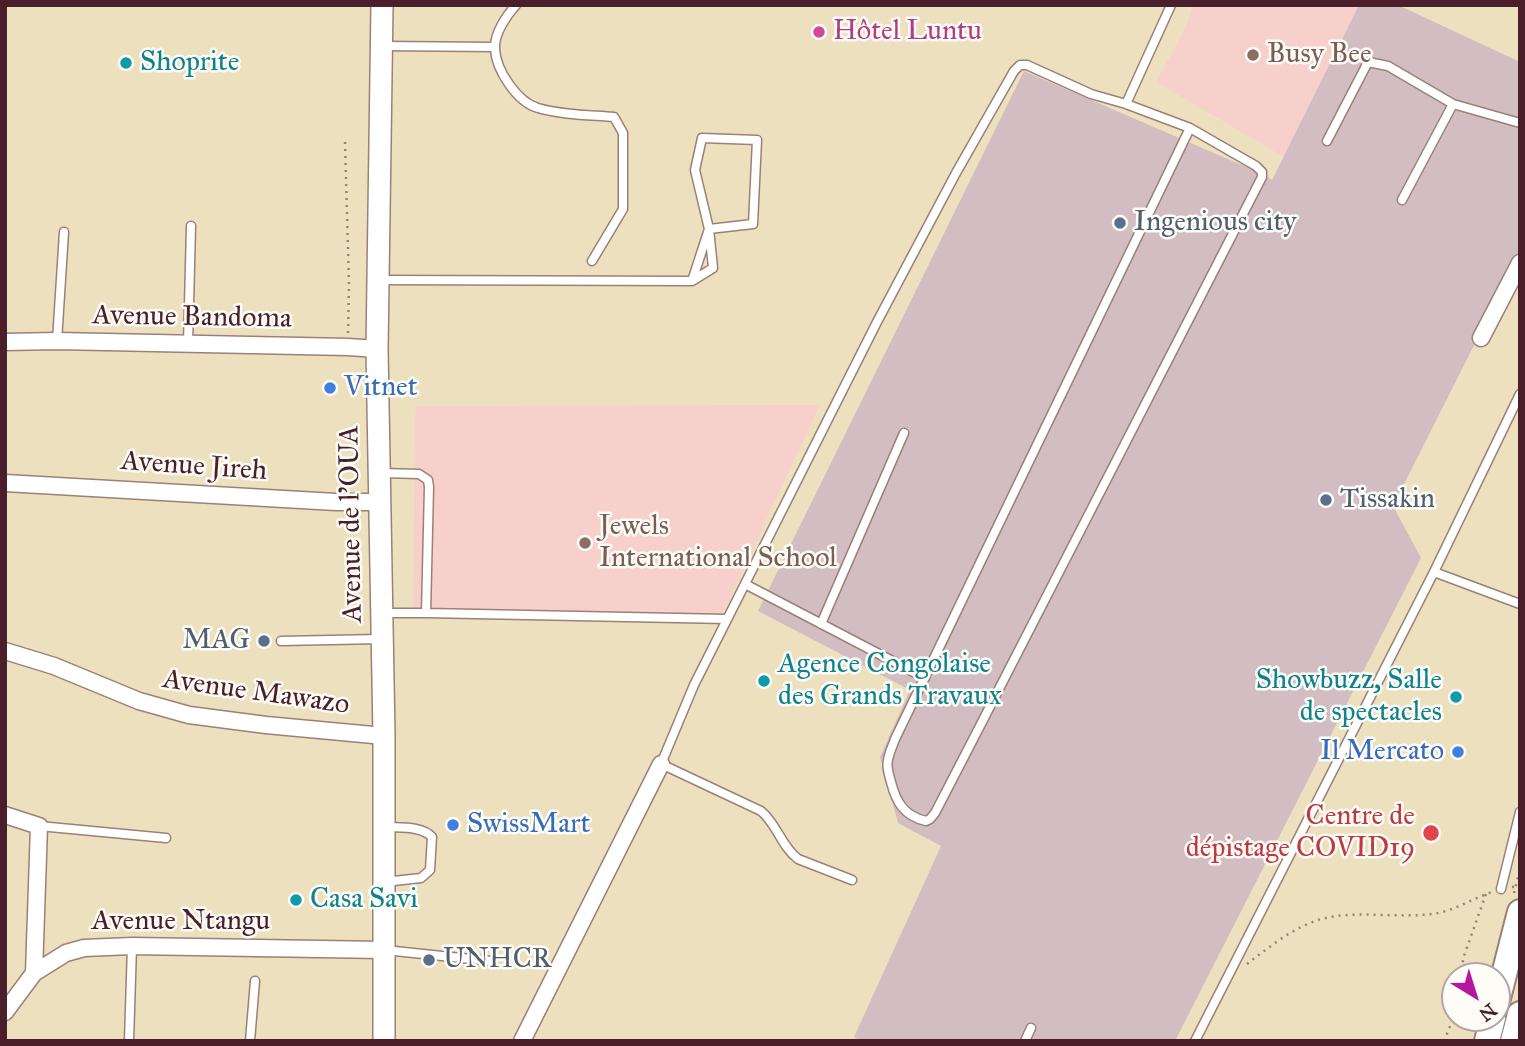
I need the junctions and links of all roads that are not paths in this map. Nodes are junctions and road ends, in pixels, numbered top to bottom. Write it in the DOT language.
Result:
graph roads {
  1 [pos="382,5"];
  2 [pos="516,5"];
  3 [pos="1171,5"];
  4 [pos="382,46"];
  5 [pos="494,47"];
  6 [pos="1126,104"];
  7 [pos="1453,104"];
  8 [pos="1520,123"];
  9 [pos="1190,128"];
  10 [pos="1328,141"];
  11 [pos="1402,200"];
  12 [pos="191,226"];
  13 [pos="709,229"];
  14 [pos="64,232"];
  15 [pos="592,261"];
  16 [pos="1520,263"];
  17 [pos="380,280"];
  18 [pos="692,281"];
  19 [pos="1481,338"];
  20 [pos="57,341"];
  21 [pos="5,342"];
  22 [pos="188,344"];
  23 [pos="377,349"];
  24 [pos="1520,394"];
  25 [pos="904,433"];
  26 [pos="380,472"];
  27 [pos="5,483"];
  28 [pos="380,502"];
  29 [pos="1434,572"];
  30 [pos="745,584"];
  31 [pos="1520,604"];
  32 [pos="382,613"];
  33 [pos="426,613"];
  34 [pos="727,619"];
  35 [pos="821,624"];
  36 [pos="383,639"];
  37 [pos="281,641"];
  38 [pos="5,651"];
  39 [pos="925,678"];
  40 [pos="384,736"];
  41 [pos="660,764"];
  42 [pos="1520,812"];
  43 [pos="5,815"];
  44 [pos="39,826"];
  45 [pos="383,827"];
  46 [pos="166,838"];
  47 [pos="852,880"];
  48 [pos="383,882"];
  49 [pos="1501,889"];
  50 [pos="1520,912"];
  51 [pos="132,946"];
  52 [pos="383,950"];
  53 [pos="490,961"];
  54 [pos="1508,962"];
  55 [pos="34,973"];
  56 [pos="255,981"];
  57 [pos="5,1012"];
  58 [pos="1520,1015"];
  59 [pos="1031,1028"];
  60 [pos="129,1041"];
  61 [pos="250,1041"];
  62 [pos="384,1041"];
  63 [pos="522,1041"];
  64 [pos="1024,1041"];
  65 [pos="1195,1041"];
  66 [pos="1513,1041"];
  1 -- 4 [label="main road, Avenue de l’OUA"];
  2 -- 5 [label="lane"];
  3 -- 6 [label="lane"];
  4 -- 5 [label="lane"];
  4 -- 17 [label="main road, Avenue de l’OUA"];
  5 -- 15 [label="lane"];
  6 -- 9 [label="lane"];
  6 -- 30 [label="lane"];
  7 -- 8 [label="lane"];
  7 -- 10 [label="lane"];
  7 -- 11 [label="lane"];
  9 -- 39 [label="lane"];
  9 -- 39 [label="lane"];
  12 -- 22 [label="lane"];
  13 -- 13 [label="lane"];
  13 -- 18 [label="lane"];
  13 -- 18 [label="lane"];
  14 -- 20 [label="lane"];
  16 -- 19 [label="street"];
  17 -- 18 [label="lane"];
  17 -- 23 [label="main road, Avenue de l’OUA"];
  20 -- 21 [label="street, Avenue Bandoma"];
  20 -- 22 [label="street, Avenue Bandoma"];
  22 -- 23 [label="street, Avenue Bandoma"];
  23 -- 26 [label="main road, Avenue de l’OUA"];
  24 -- 29 [label="lane"];
  25 -- 35 [label="lane"];
  26 -- 28 [label="main road, Avenue de l’OUA"];
  26 -- 33 [label="lane"];
  27 -- 28 [label="street, Avenue Jireh"];
  28 -- 32 [label="main road, Avenue de l’OUA"];
  29 -- 31 [label="lane"];
  29 -- 65 [label="lane"];
  30 -- 34 [label="lane"];
  30 -- 35 [label="lane"];
  32 -- 33 [label="lane"];
  32 -- 36 [label="main road, Avenue de l’OUA"];
  33 -- 34 [label="lane"];
  34 -- 41 [label="lane"];
  35 -- 39 [label="lane"];
  36 -- 37 [label="lane"];
  36 -- 40 [label="main road, Avenue de l’OUA"];
  38 -- 40 [label="street, Avenue Mawazo"];
  40 -- 45 [label="main road, Avenue de l’OUA"];
  41 -- 47 [label="lane"];
  41 -- 63 [label="street"];
  42 -- 49 [label="lane"];
  43 -- 44 [label="street"];
  44 -- 46 [label="lane"];
  44 -- 55 [label="street"];
  45 -- 48 [label="main road, Avenue de l’OUA"];
  45 -- 48 [label="lane"];
  48 -- 52 [label="main road, Avenue de l’OUA"];
  50 -- 54 [label="main road"];
  51 -- 52 [label="street, Avenue Ntangu"];
  51 -- 55 [label="street, Avenue Ntangu"];
  51 -- 60 [label="lane"];
  52 -- 53 [label="lane"];
  52 -- 62 [label="main road, Avenue de l’OUA"];
  55 -- 57 [label="street, Avenue Ntangu"];
  56 -- 61 [label="lane"];
  58 -- 66 [label="main road"];
  59 -- 64 [label="lane"];
}
